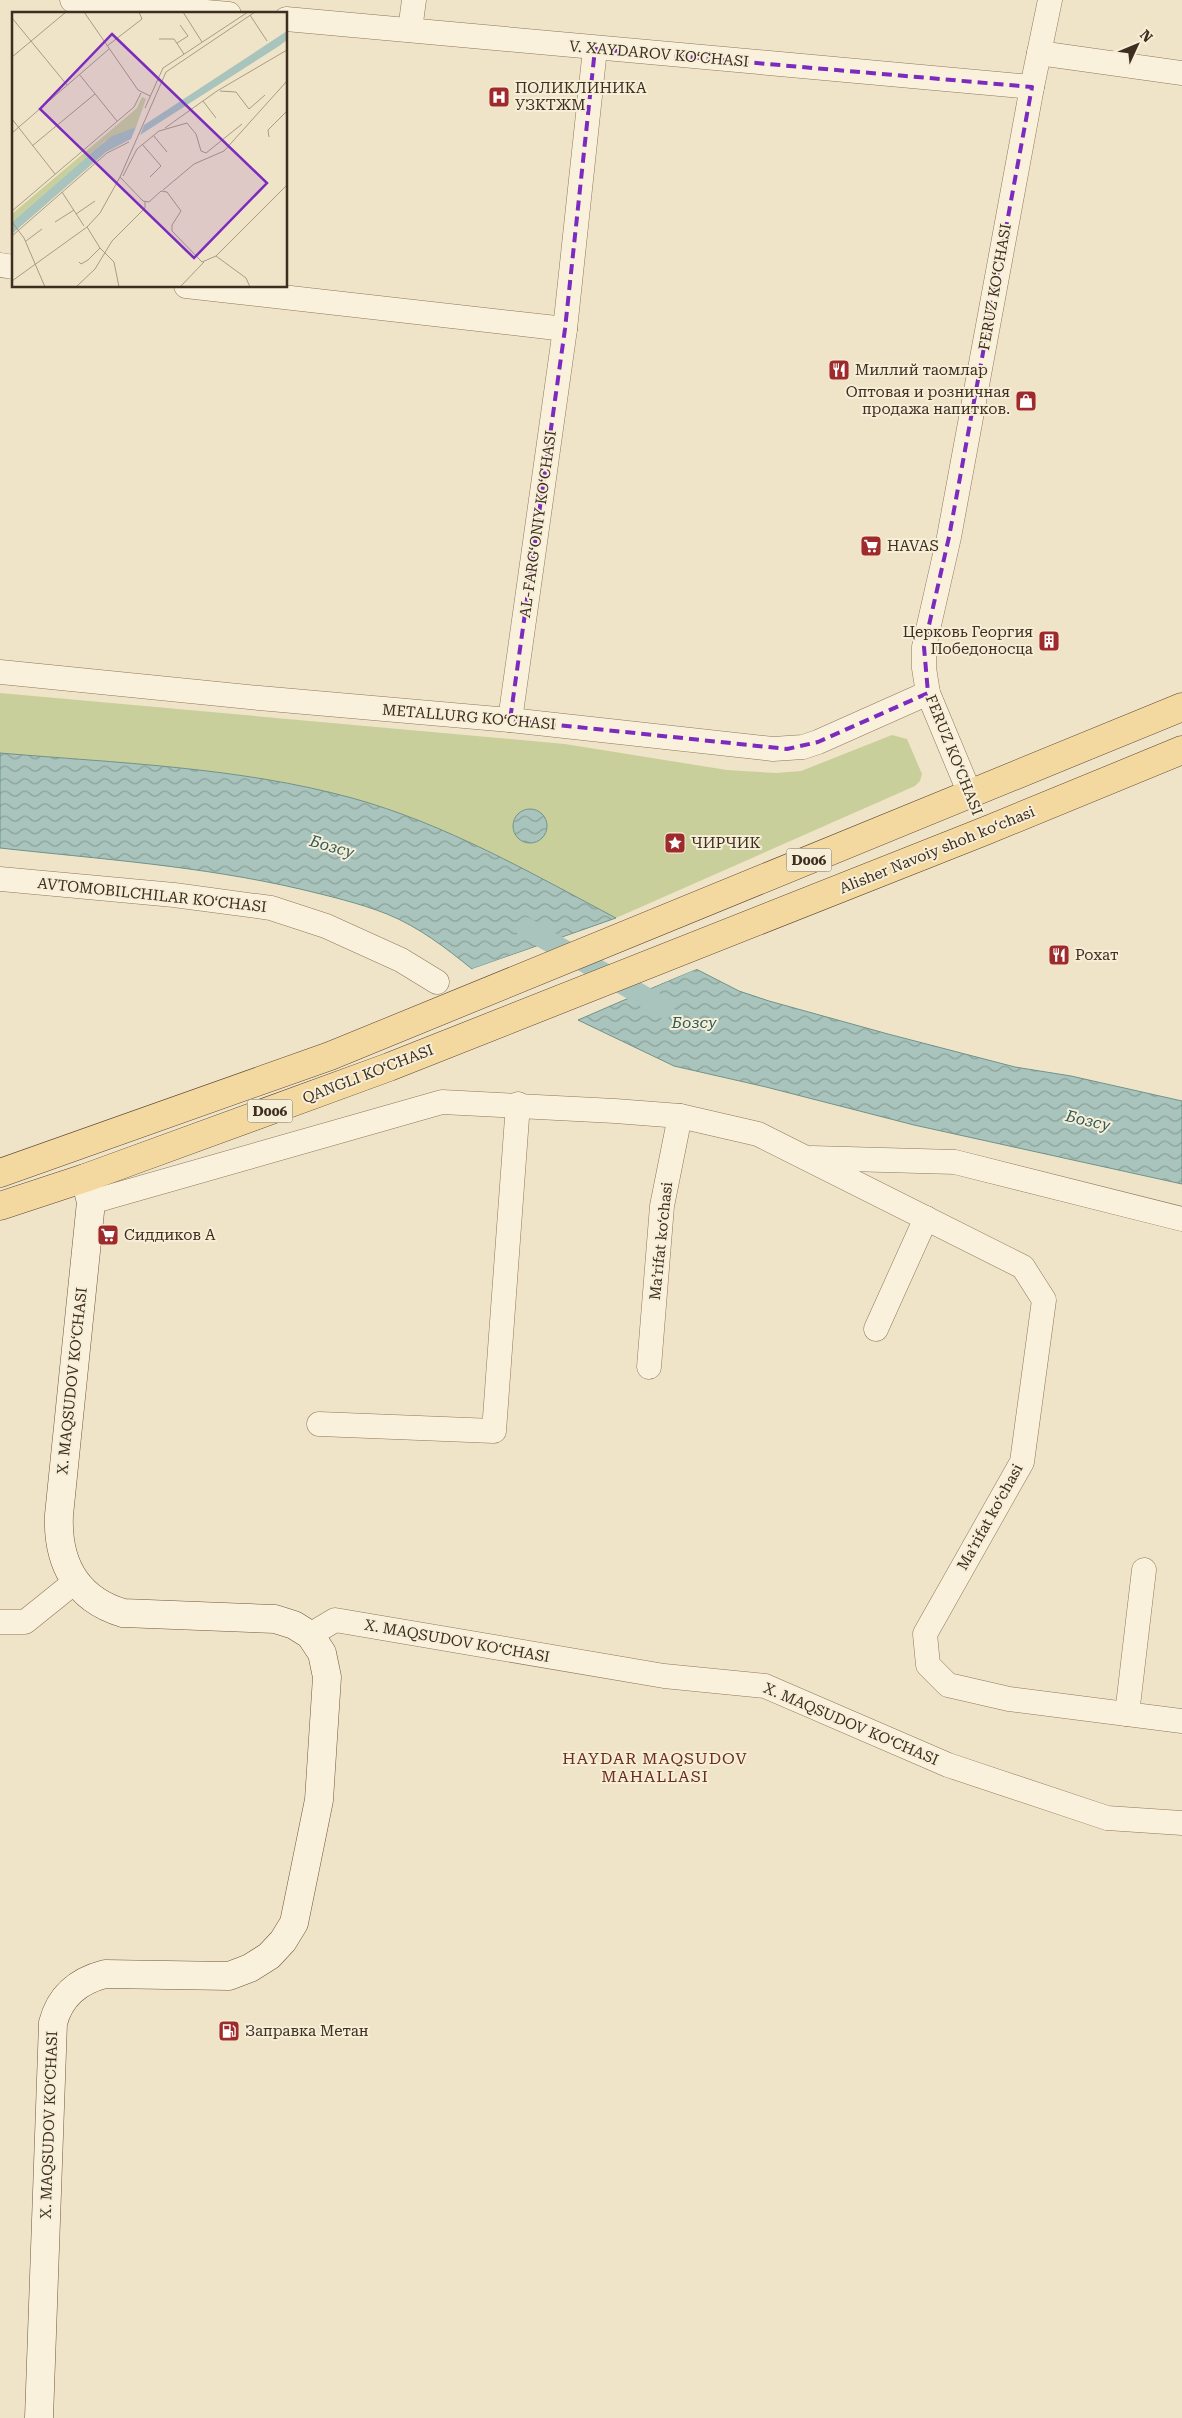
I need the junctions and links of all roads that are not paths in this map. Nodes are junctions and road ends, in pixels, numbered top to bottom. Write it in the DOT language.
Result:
graph roads {
  1 [pos="72,0"];
  2 [pos="414,0"];
  3 [pos="1050,0"];
  4 [pos="207,12"];
  5 [pos="288,19"];
  6 [pos="410,30"];
  7 [pos="595,49"];
  8 [pos="1039,53"];
  9 [pos="1182,73"];
  10 [pos="1032,87"];
  11 [pos="204,288"];
  12 [pos="565,329"];
  13 [pos="0,672"];
  14 [pos="928,693"];
  15 [pos="1182,707"];
  16 [pos="510,720"];
  17 [pos="1182,750"];
  18 [pos="970,794"];
  19 [pos="985,831"];
  20 [pos="0,878"];
  21 [pos="437,982"];
  22 [pos="537,1009"];
  23 [pos="518,1104"];
  24 [pos="680,1116"];
  25 [pos="75,1148"];
  26 [pos="806,1158"];
  27 [pos="0,1173"];
  28 [pos="88,1190"];
  29 [pos="0,1206"];
  30 [pos="926,1218"];
  31 [pos="1182,1219"];
  32 [pos="876,1329"];
  33 [pos="649,1367"];
  34 [pos="319,1424"];
  35 [pos="1144,1570"];
  36 [pos="76,1581"];
  37 [pos="0,1622"];
  38 [pos="310,1635"];
  39 [pos="1127,1714"];
  40 [pos="1182,1721"];
  41 [pos="1182,1823"];
  42 [pos="39,2418"];
  1 -- 4 [label="street"];
  2 -- 6 [label="street"];
  3 -- 8 [label="street, FERUZ KO‘CHASI"];
  5 -- 6 [label="street, V. XAYDAROV KO‘CHASI"];
  6 -- 7 [label="street, V. XAYDAROV KO‘CHASI"];
  7 -- 10 [label="street, V. XAYDAROV KO‘CHASI"];
  7 -- 12 [label="street, AL-FARG‘ONIY KO‘CHASI"];
  8 -- 9 [label="street"];
  8 -- 10 [label="street, FERUZ KO‘CHASI"];
  10 -- 14 [label="street, FERUZ KO‘CHASI"];
  11 -- 12 [label="street"];
  12 -- 16 [label="street, AL-FARG‘ONIY KO‘CHASI"];
  13 -- 16 [label="street, METALLURG KO‘CHASI"];
  14 -- 16 [label="street, METALLURG KO‘CHASI"];
  14 -- 18 [label="street, FERUZ KO‘CHASI"];
  15 -- 18 [label="main road, D006"];
  17 -- 19 [label="main road, Alisher Navoiy shoh koʻchasi / D006"];
  18 -- 19 [label="main road, FERUZ KO‘CHASI"];
  18 -- 25 [label="main road, QANGLI KO‘CHASI / D006"];
  19 -- 22 [label="main road, Alisher Navoiy shoh koʻchasi / D006"];
  20 -- 21 [label="street, AVTOMOBILCHILAR KO‘CHASI"];
  22 -- 28 [label="main road, QANGLI KO‘CHASI / D006"];
  23 -- 24 [label="street, QANGLI KO‘CHASI"];
  23 -- 28 [label="street, QANGLI KO‘CHASI"];
  23 -- 34 [label="street"];
  24 -- 26 [label="street, Maʼrifat ko‘chasi"];
  24 -- 33 [label="street, Maʼrifat ko‘chasi"];
  25 -- 27 [label="main road, QANGLI KO‘CHASI / D006"];
  25 -- 28 [label="main road"];
  26 -- 30 [label="street, Maʼrifat ko‘chasi"];
  26 -- 31 [label="street"];
  28 -- 29 [label="main road, QANGLI KO‘CHASI / D006"];
  28 -- 36 [label="street, X. MAQSUDOV KO‘CHASI"];
  30 -- 32 [label="street"];
  30 -- 39 [label="street, Maʼrifat ko‘chasi"];
  35 -- 39 [label="street"];
  36 -- 37 [label="street"];
  36 -- 38 [label="street, X. MAQSUDOV KO‘CHASI"];
  38 -- 41 [label="street, X. MAQSUDOV KO‘CHASI"];
  38 -- 42 [label="street, X. MAQSUDOV KO‘CHASI"];
  39 -- 40 [label="street, Maʼrifat ko‘chasi"];
}
